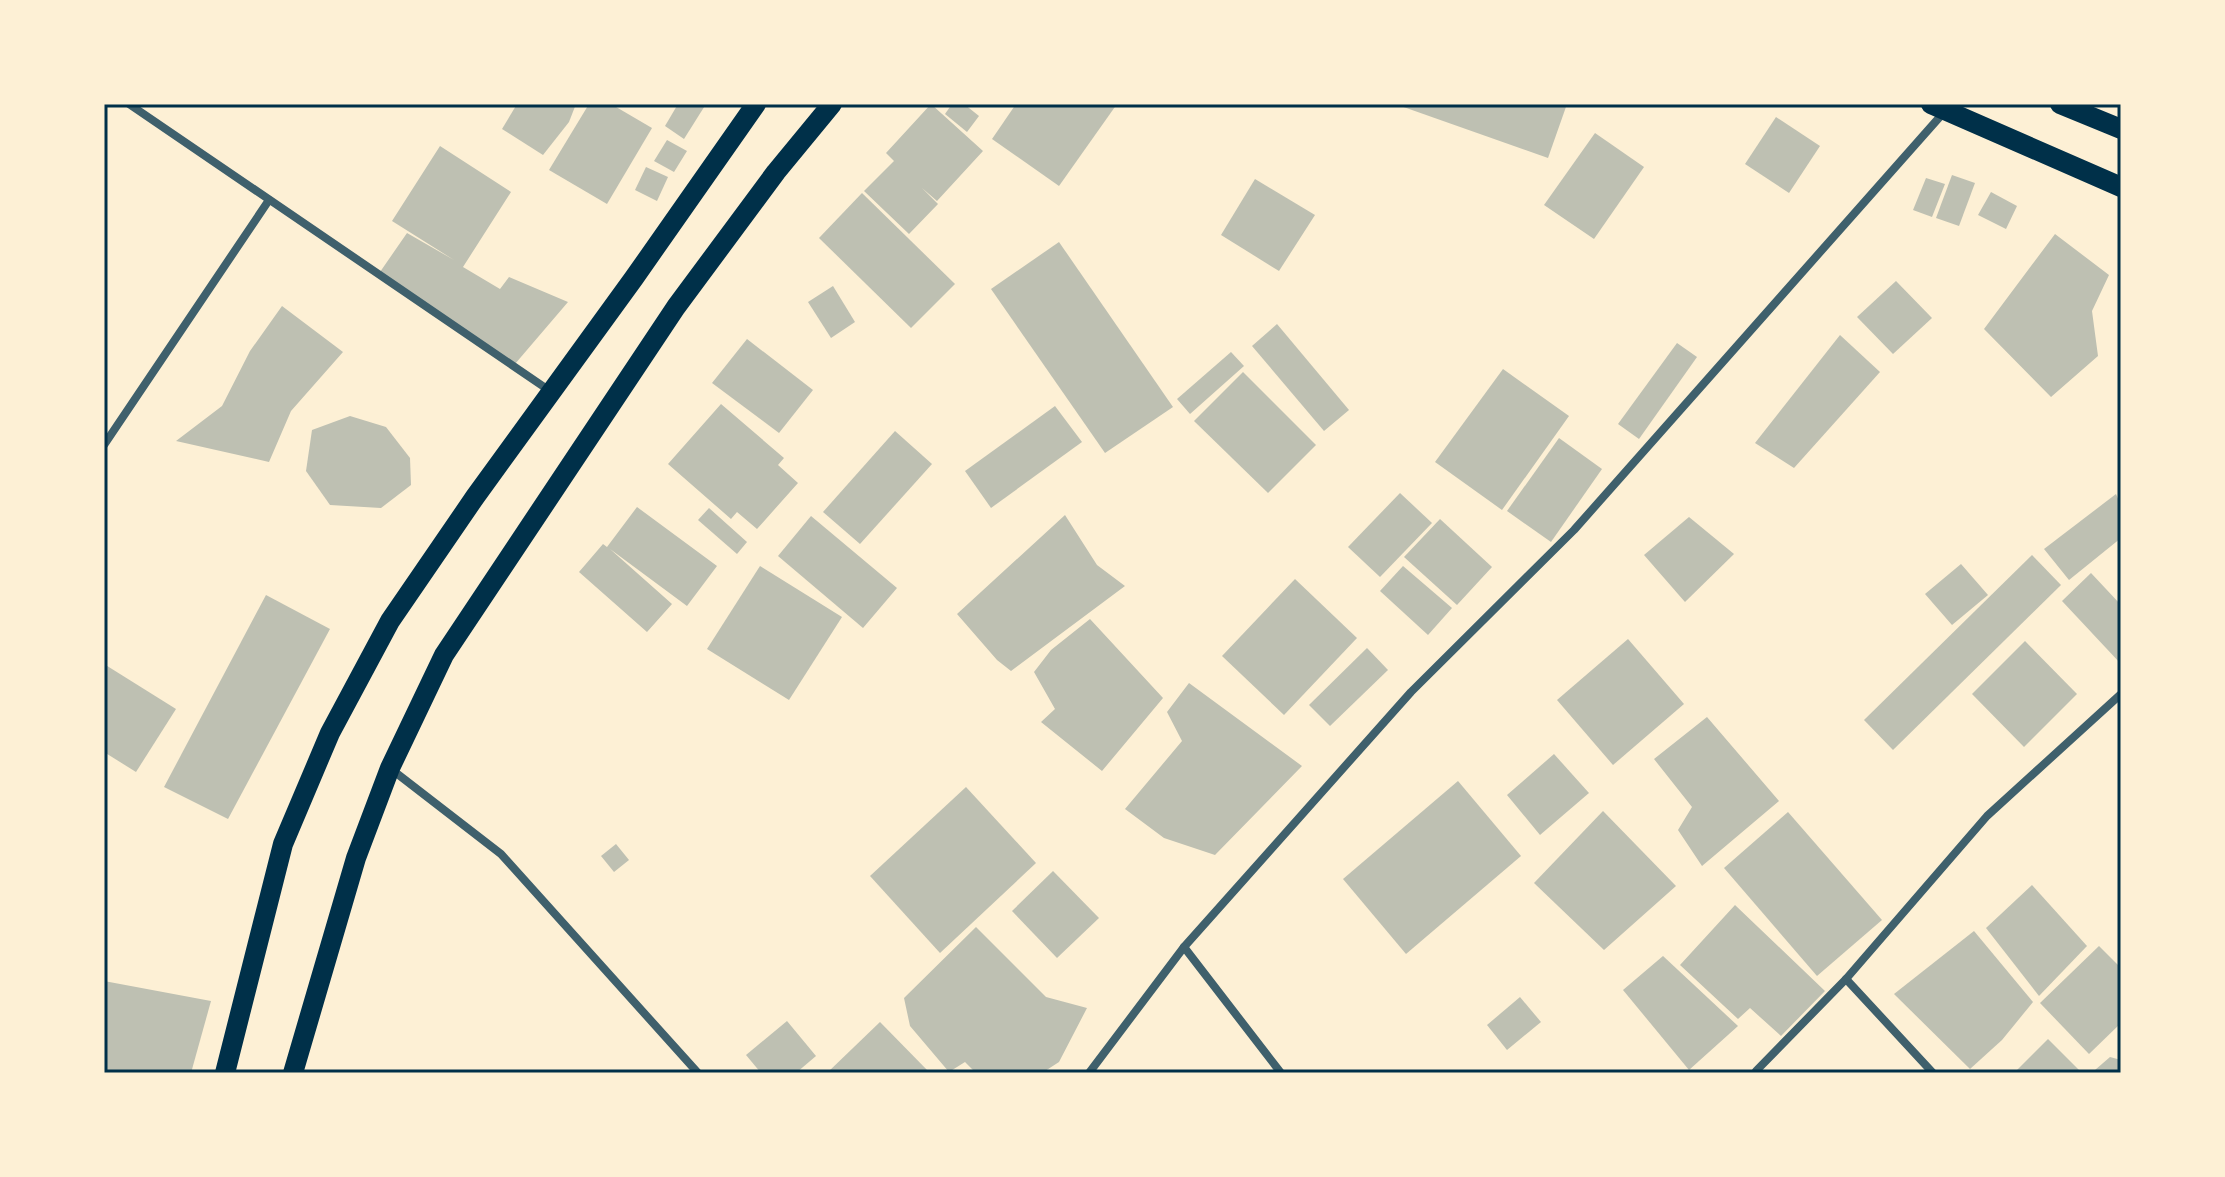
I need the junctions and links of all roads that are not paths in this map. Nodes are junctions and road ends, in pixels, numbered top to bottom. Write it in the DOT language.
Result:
graph roads {
  1 [pos="129,104"];
  2 [pos="756,104"];
  3 [pos="832,104"];
  4 [pos="2060,104"];
  5 [pos="1942,106"];
  6 [pos="2121,129"];
  7 [pos="2121,187"];
  8 [pos="269,200"];
  9 [pos="550,391"];
  10 [pos="104,445"];
  11 [pos="2121,694"];
  12 [pos="390,768"];
  13 [pos="1184,947"];
  14 [pos="1846,979"];
  15 [pos="1756,1071"];
  16 [pos="225,1073"];
  17 [pos="293,1073"];
  18 [pos="698,1073"];
  19 [pos="1089,1073"];
  20 [pos="1281,1073"];
  21 [pos="1933,1073"];
  1 -- 8 [label="street"];
  2 -- 9 [label="main road"];
  3 -- 12 [label="main road"];
  4 -- 6 [label="main road"];
  5 -- 7 [label="main road"];
  5 -- 13 [label="street"];
  8 -- 9 [label="street"];
  8 -- 10 [label="street"];
  9 -- 16 [label="main road"];
  11 -- 14 [label="street"];
  12 -- 17 [label="main road"];
  12 -- 18 [label="street"];
  13 -- 19 [label="street"];
  13 -- 20 [label="street"];
  14 -- 15 [label="street"];
  14 -- 21 [label="street"];
}
